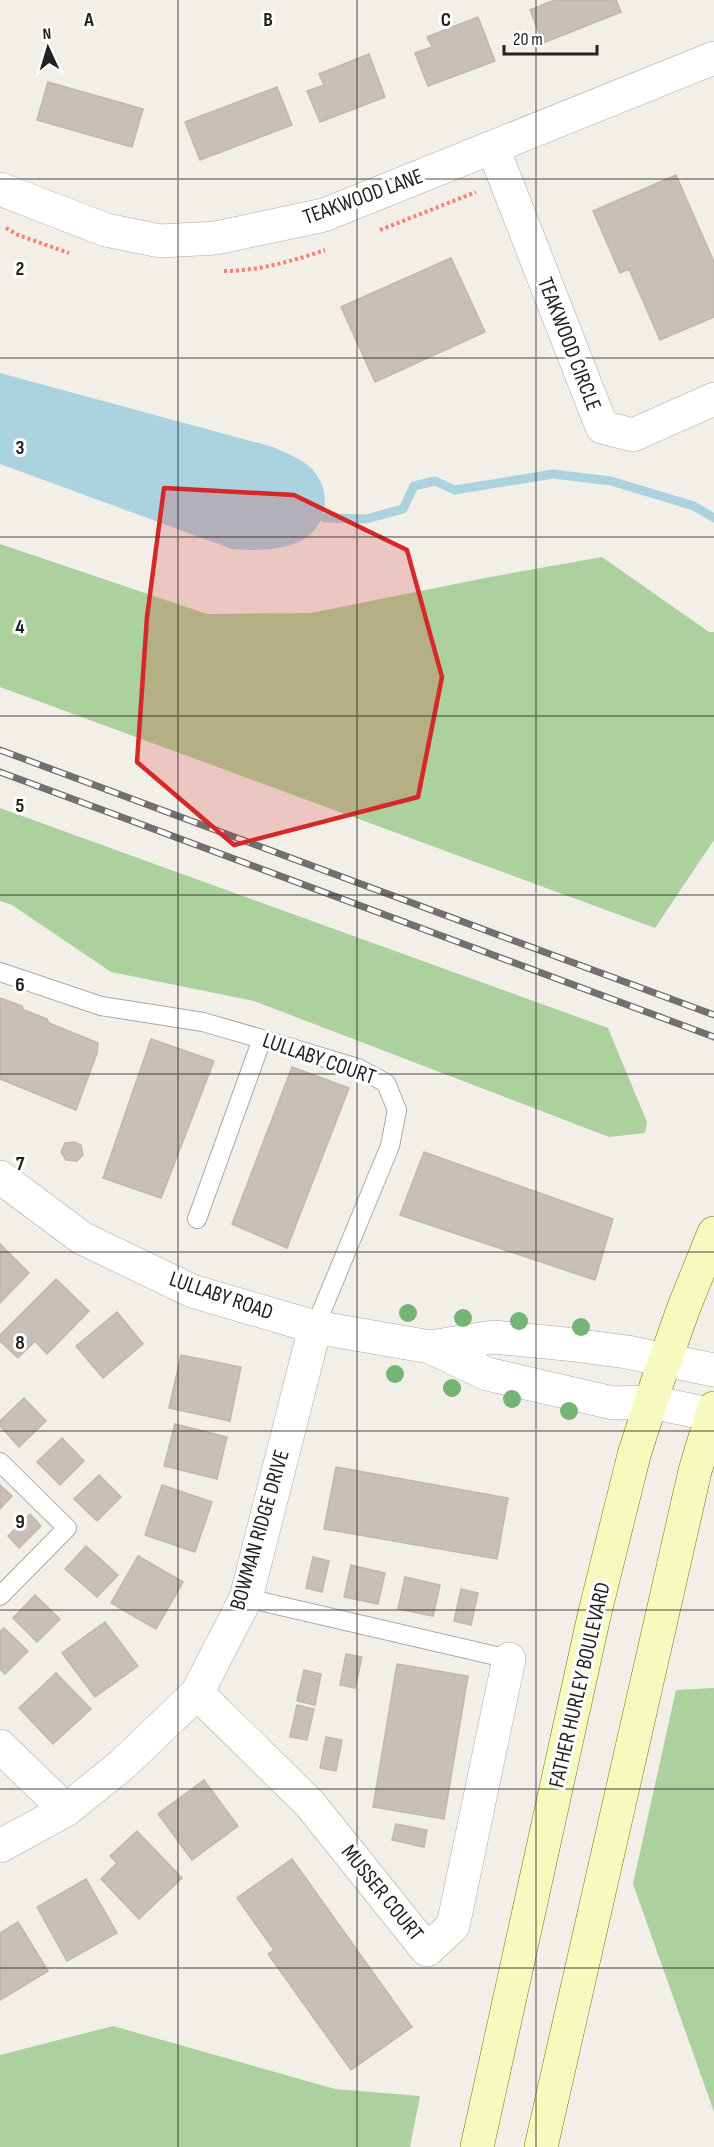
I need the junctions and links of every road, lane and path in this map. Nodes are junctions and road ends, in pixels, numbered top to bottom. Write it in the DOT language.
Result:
graph roads {
  1 [pos="714,58"];
  2 [pos="493,148"];
  3 [pos="0,189"];
  4 [pos="714,399"];
  5 [pos="0,972"];
  6 [pos="262,1039"];
  7 [pos="0,1177"];
  8 [pos="197,1220"];
  9 [pos="714,1233"];
  10 [pos="315,1327"];
  11 [pos="430,1347"];
  12 [pos="665,1359"];
  13 [pos="714,1370"];
  14 [pos="651,1402"];
  15 [pos="713,1412"];
  16 [pos="0,1462"];
  17 [pos="0,1596"];
  18 [pos="246,1598"];
  19 [pos="509,1659"];
  20 [pos="197,1693"];
  21 [pos="0,1746"];
  22 [pos="66,1810"];
  23 [pos="0,1846"];
  24 [pos="477,2147"];
  25 [pos="541,2147"];
  1 -- 2 [label="street, TEAKWOOD LANE"];
  2 -- 3 [label="street, TEAKWOOD LANE"];
  2 -- 4 [label="street, TEAKWOOD CIRCLE"];
  5 -- 6 [label="lane, LULLABY COURT"];
  6 -- 8 [label="lane"];
  6 -- 10 [label="lane, LULLABY COURT"];
  7 -- 10 [label="street, LULLABY ROAD"];
  9 -- 12 [label="main road, FATHER HURLEY BOULEVARD"];
  10 -- 11 [label="street, LULLABY ROAD"];
  10 -- 18 [label="street, BOWMAN RIDGE DRIVE"];
  11 -- 12 [label="street, LULLABY ROAD"];
  11 -- 14 [label="street, LULLABY ROAD"];
  12 -- 13 [label="street, LULLABY ROAD"];
  12 -- 14 [label="main road, FATHER HURLEY BOULEVARD"];
  14 -- 15 [label="street, LULLABY ROAD"];
  14 -- 24 [label="main road, FATHER HURLEY BOULEVARD"];
  15 -- 25 [label="main road"];
  16 -- 17 [label="lane"];
  18 -- 19 [label="lane"];
  18 -- 20 [label="street, BOWMAN RIDGE DRIVE"];
  19 -- 20 [label="street, MUSSER COURT"];
  20 -- 22 [label="street, BOWMAN RIDGE DRIVE"];
  21 -- 22 [label="street"];
  22 -- 23 [label="street, BOWMAN RIDGE DRIVE"];
}
